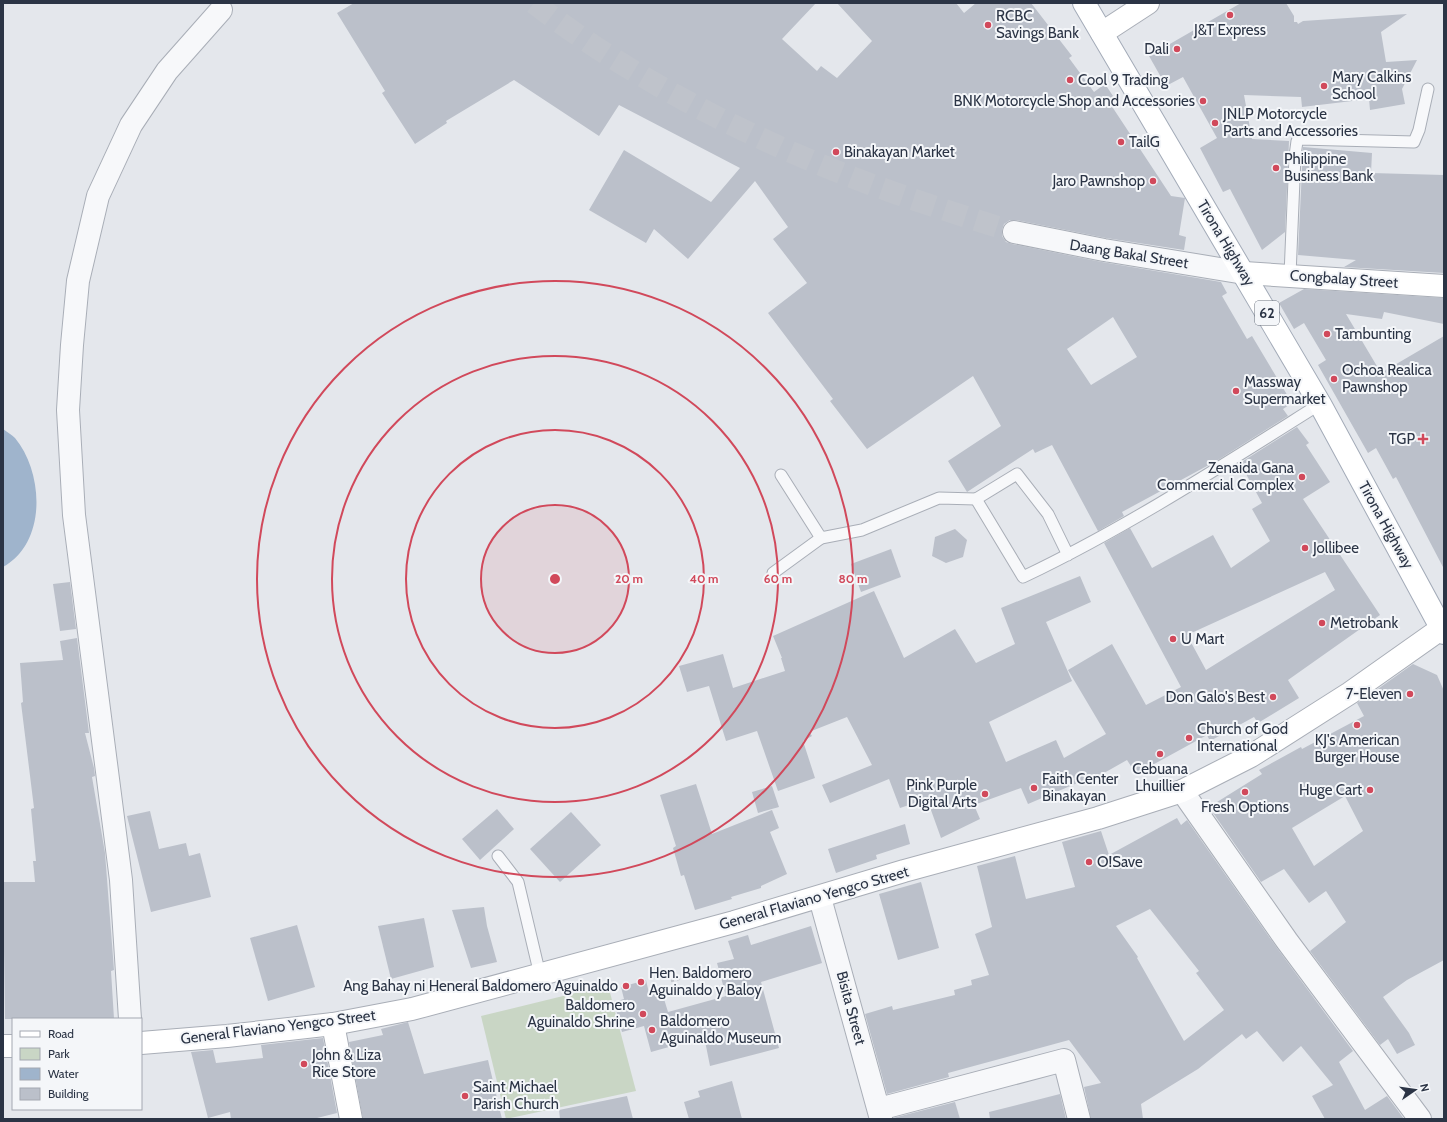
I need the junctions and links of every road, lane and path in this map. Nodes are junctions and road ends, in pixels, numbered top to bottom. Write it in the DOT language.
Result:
graph roads {
  1 [pos="1084,3"];
  2 [pos="1148,3"];
  3 [pos="221,10"];
  4 [pos="1102,33"];
  5 [pos="1428,89"];
  6 [pos="1014,232"];
  7 [pos="1244,273"];
  8 [pos="1290,275"];
  9 [pos="1444,286"];
  10 [pos="1320,404"];
  11 [pos="781,475"];
  12 [pos="976,499"];
  13 [pos="821,538"];
  14 [pos="1068,555"];
  15 [pos="773,573"];
  16 [pos="1443,630"];
  17 [pos="1182,791"];
  18 [pos="498,856"];
  19 [pos="820,898"];
  20 [pos="540,975"];
  21 [pos="694,975"];
  22 [pos="671,981"];
  23 [pos="130,1018"];
  24 [pos="333,1024"];
  25 [pos="142,1043"];
  26 [pos="880,1114"];
  27 [pos="351,1119"];
  28 [pos="1079,1119"];
  29 [pos="1420,1119"];
  1 -- 4 [label="main road, Tirona Highway / 62"];
  2 -- 4 [label="main road"];
  3 -- 23 [label="street"];
  4 -- 7 [label="main road, Tirona Highway / 62"];
  5 -- 8 [label="lane"];
  6 -- 7 [label="street, Daang Bakal Street"];
  7 -- 8 [label="main road, Congbalay Street"];
  7 -- 10 [label="main road, Tirona Highway / 62"];
  8 -- 9 [label="main road, Congbalay Street"];
  10 -- 14 [label="lane"];
  10 -- 16 [label="main road, Tirona Highway / 62"];
  11 -- 13 [label="lane"];
  12 -- 13 [label="lane"];
  12 -- 14 [label="lane"];
  12 -- 14 [label="lane"];
  13 -- 15 [label="lane"];
  16 -- 17 [label="main road, General Flaviano Yengco Street"];
  17 -- 19 [label="main road, General Flaviano Yengco Street"];
  17 -- 29 [label="street"];
  18 -- 20 [label="lane"];
  19 -- 20 [label="main road, General Flaviano Yengco Street"];
  19 -- 26 [label="street, Bisita Street"];
  20 -- 24 [label="main road, General Flaviano Yengco Street"];
  21 -- 22 [label="path"];
  24 -- 25 [label="main road, General Flaviano Yengco Street"];
  24 -- 27 [label="main road"];
  26 -- 28 [label="street"];
}
